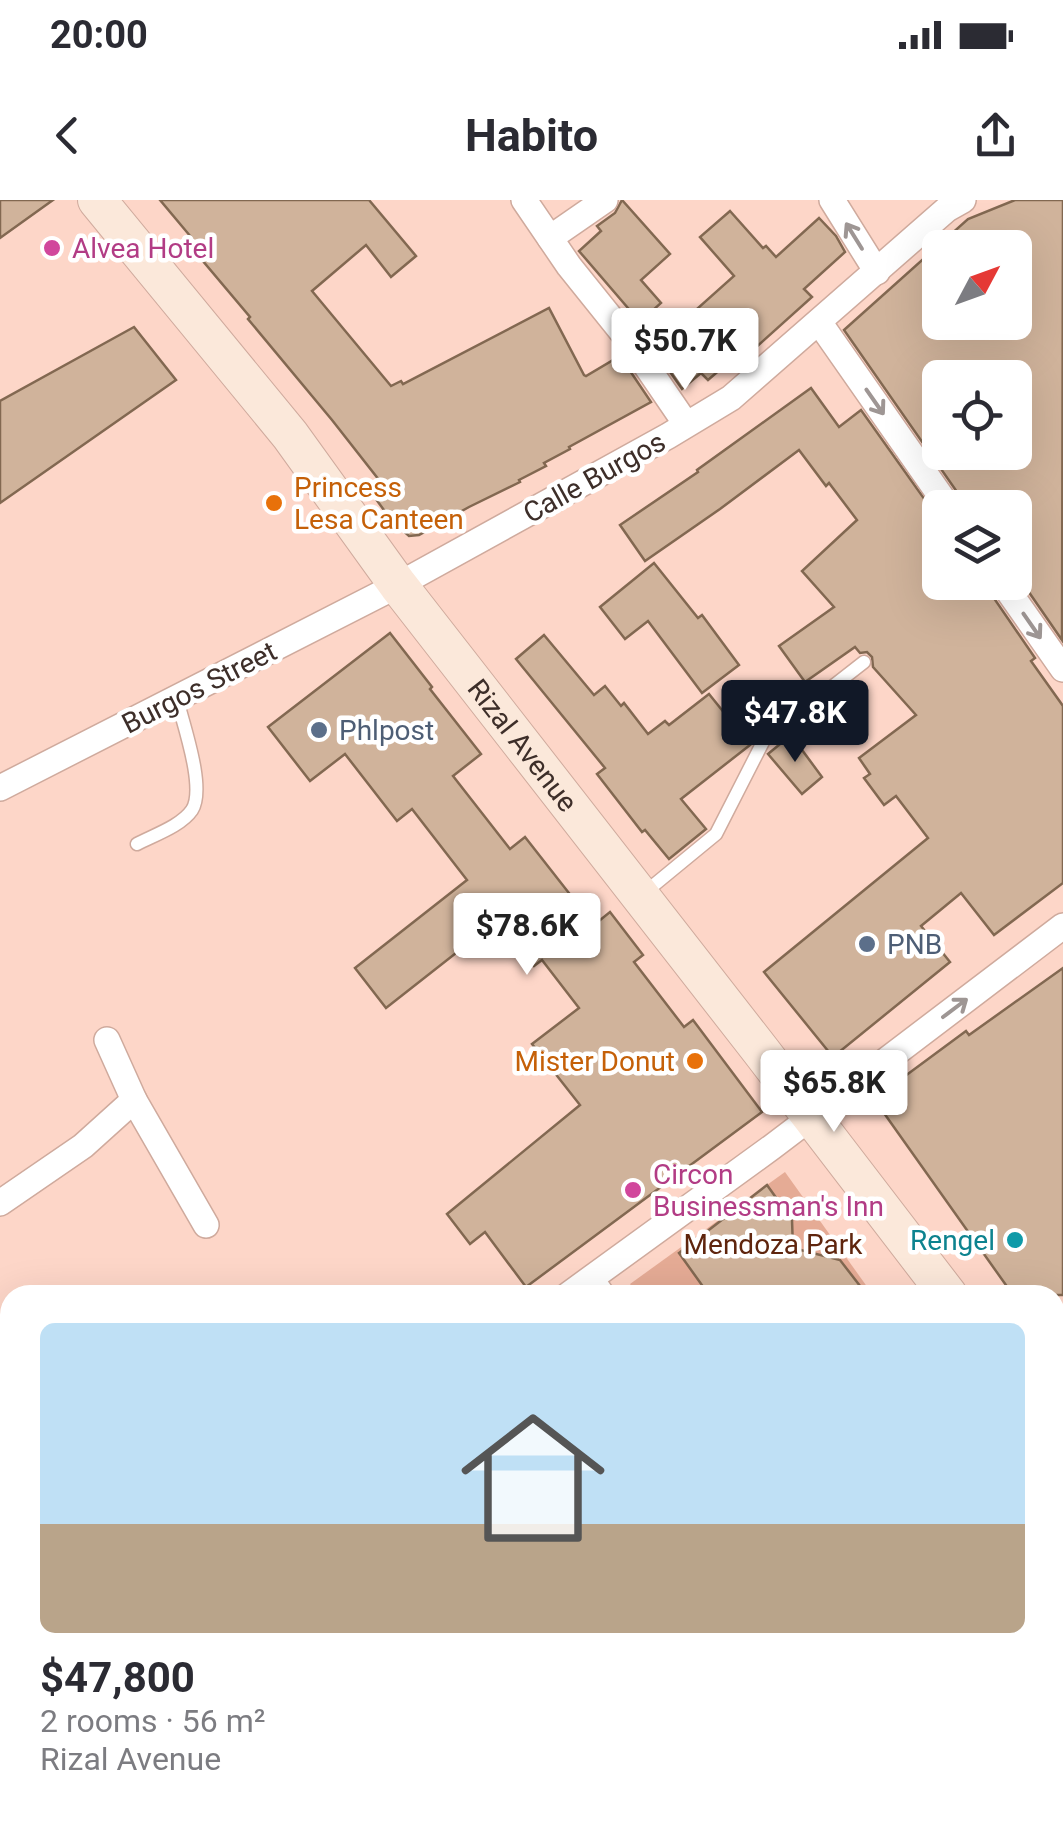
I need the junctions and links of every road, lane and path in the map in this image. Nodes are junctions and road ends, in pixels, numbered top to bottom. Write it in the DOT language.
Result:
graph roads {
  1 [pos="96,200"];
  2 [pos="524,200"];
  3 [pos="605,200"];
  4 [pos="832,200"];
  5 [pos="963,200"];
  6 [pos="550,238"];
  7 [pos="877,272"];
  8 [pos="818,322"];
  9 [pos="686,424"];
  10 [pos="936,490"];
  11 [pos="398,585"];
  12 [pos="1015,600"];
  13 [pos="864,662"];
  14 [pos="1063,669"];
  15 [pos="176,699"];
  16 [pos="0,788"];
  17 [pos="137,844"];
  18 [pos="640,896"];
  19 [pos="1063,926"];
  20 [pos="107,1040"];
  21 [pos="134,1100"];
  22 [pos="812,1117"];
  23 [pos="0,1202"];
  24 [pos="206,1224"];
  25 [pos="603,1285"];
  26 [pos="940,1285"];
  1 -- 11 [label="main road, Rizal Avenue"];
  2 -- 6 [label="street"];
  3 -- 6 [label="street"];
  7 -- 4 [label="street, one-way"];
  5 -- 7 [label="street, Calle Burgos"];
  6 -- 9 [label="street"];
  7 -- 8 [label="street, Calle Burgos"];
  8 -- 9 [label="street, Calle Burgos"];
  8 -- 10 [label="street, one-way"];
  9 -- 11 [label="street, Calle Burgos"];
  11 -- 15 [label="street, Burgos Street"];
  11 -- 18 [label="main road, Rizal Avenue"];
  12 -- 14 [label="street, one-way"];
  13 -- 18 [label="lane"];
  15 -- 16 [label="street, Burgos Street"];
  15 -- 17 [label="lane"];
  18 -- 22 [label="main road, Rizal Avenue"];
  22 -- 19 [label="street, one-way"];
  20 -- 21 [label="street"];
  21 -- 23 [label="street"];
  21 -- 24 [label="street"];
  22 -- 25 [label="street"];
  22 -- 26 [label="main road, Rizal Avenue"];
}
